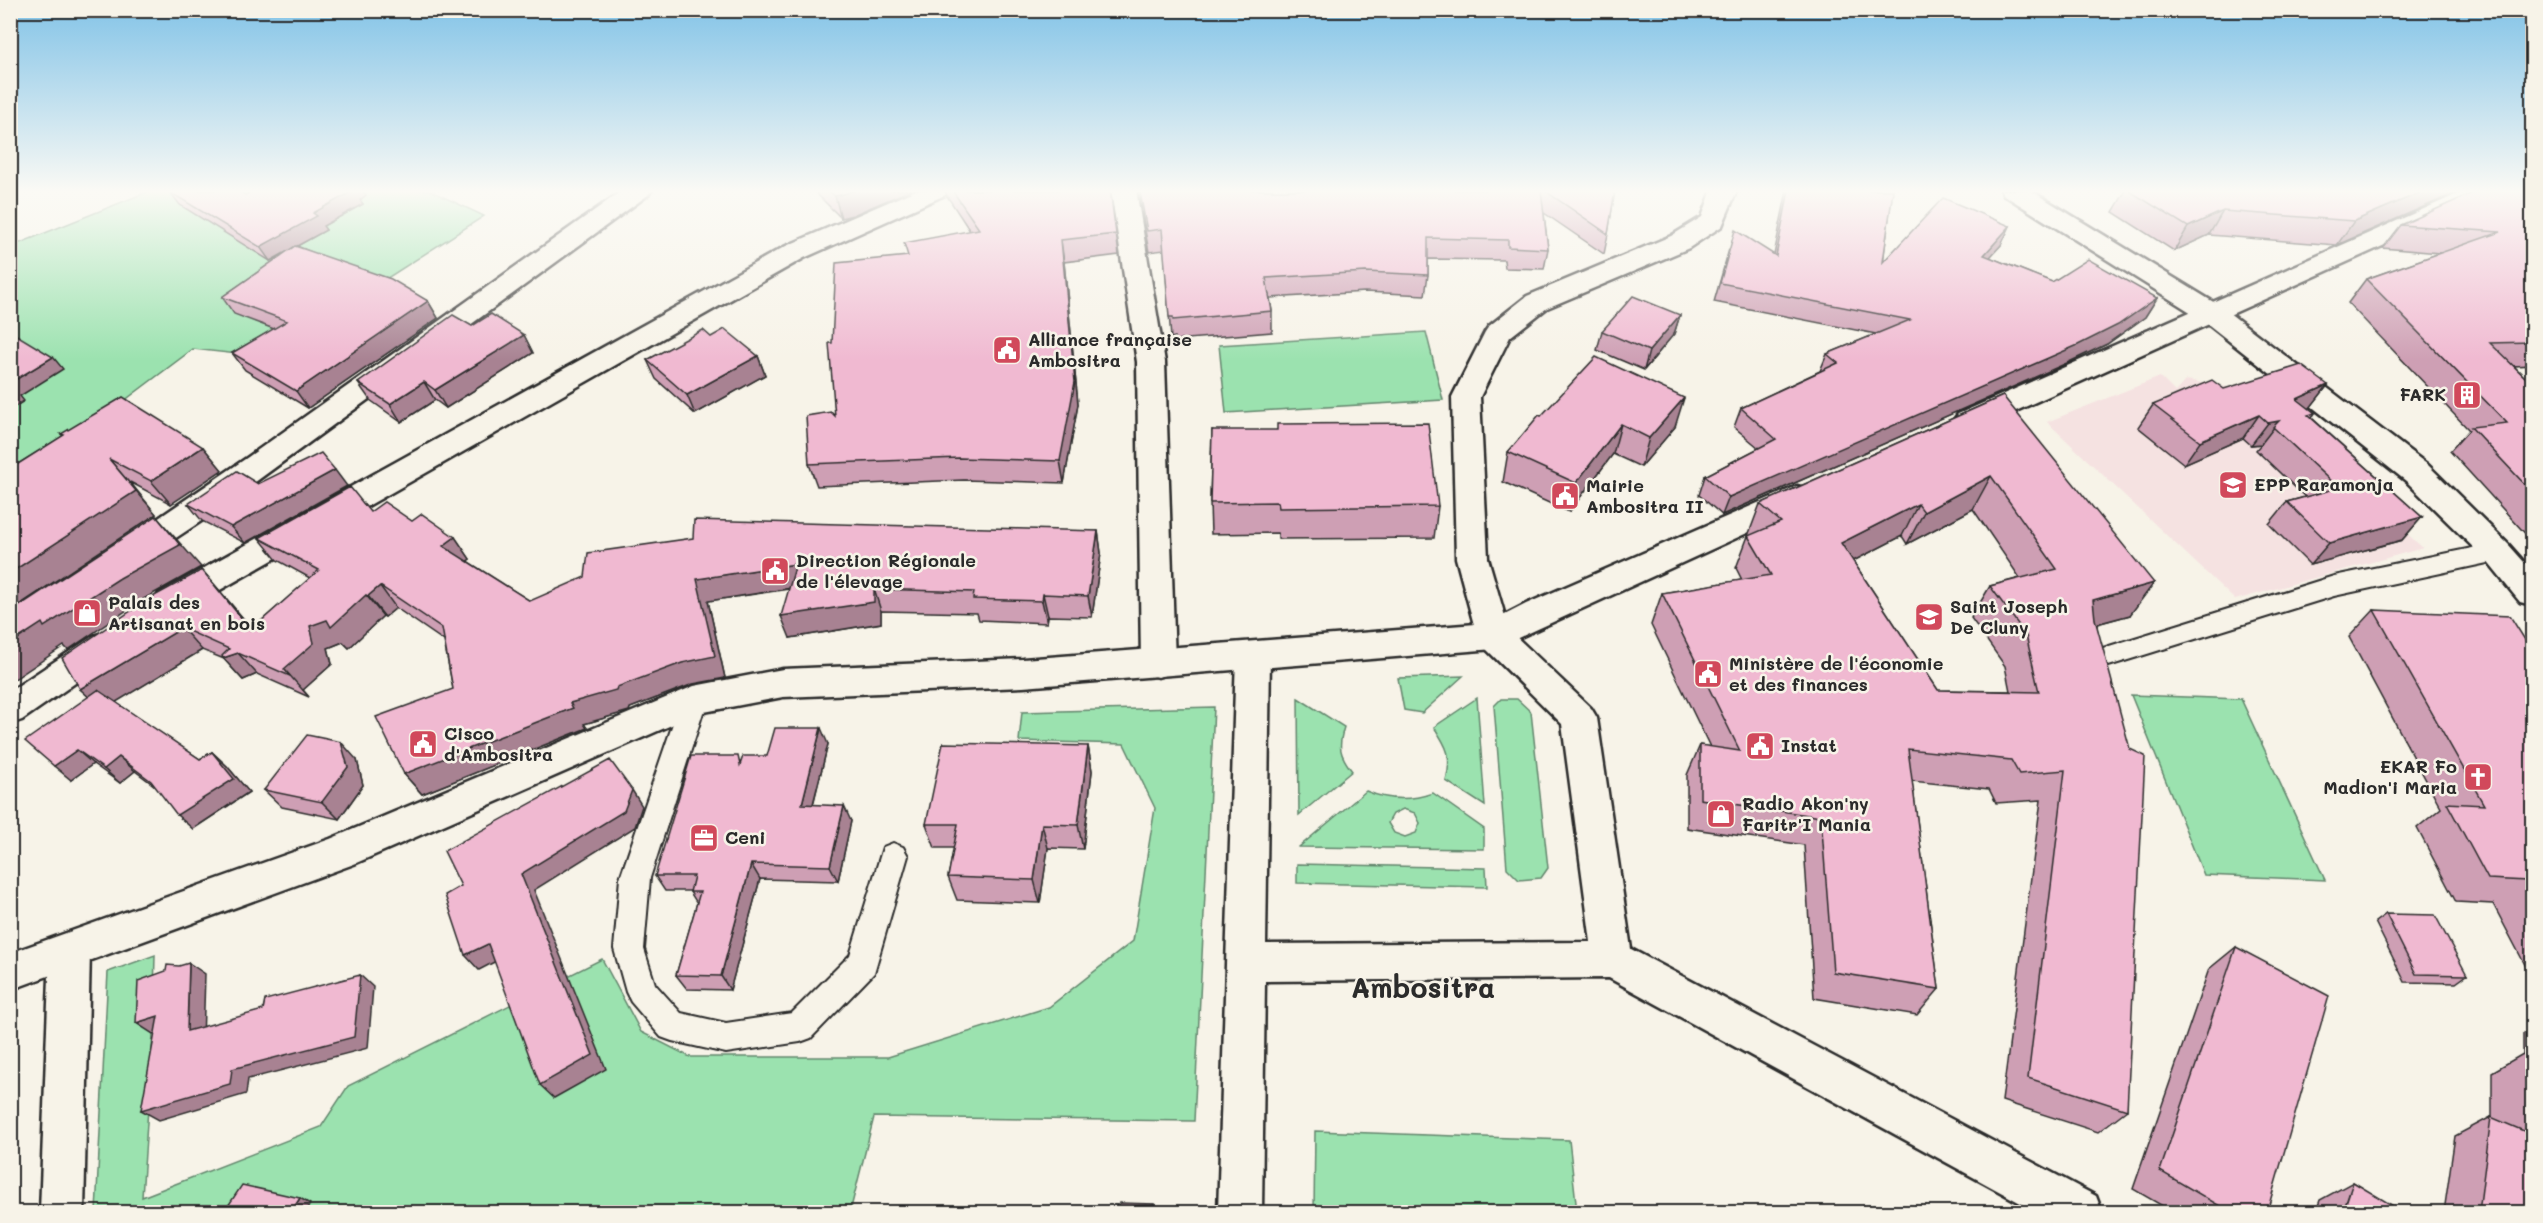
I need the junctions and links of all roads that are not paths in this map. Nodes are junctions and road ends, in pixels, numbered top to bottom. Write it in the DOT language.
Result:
graph roads {
  1 [pos="556,247"];
  2 [pos="806,247"];
  3 [pos="1132,247"];
  4 [pos="1668,247"];
  5 [pos="2105,247"];
  6 [pos="2357,247"];
  7 [pos="2210,312"];
  8 [pos="1939,434"];
  9 [pos="1820,487"];
  10 [pos="2498,552"];
  11 [pos="105,570"];
  12 [pos="2532,593"];
  13 [pos="1494,636"];
  14 [pos="1253,656"];
  15 [pos="2099,659"];
  16 [pos="1158,663"];
  17 [pos="694,699"];
  18 [pos="10,710"];
  19 [pos="893,856"];
  20 [pos="70,951"];
  21 [pos="1613,960"];
  22 [pos="1246,963"];
  23 [pos="10,972"];
  24 [pos="62,1212"];
  25 [pos="1240,1212"];
  26 [pos="2080,1212"];
  1 -- 11 [label="street"];
  2 -- 18 [label="street"];
  3 -- 16 [label="street"];
  4 -- 13 [label="street"];
  5 -- 7 [label="street"];
  6 -- 7 [label="street"];
  7 -- 8 [label="street"];
  7 -- 10 [label="street"];
  9 -- 13 [label="street"];
  10 -- 12 [label="street"];
  10 -- 15 [label="lane"];
  13 -- 14 [label="street"];
  13 -- 21 [label="street"];
  14 -- 16 [label="street"];
  14 -- 22 [label="street"];
  16 -- 17 [label="street"];
  17 -- 19 [label="lane"];
  17 -- 20 [label="street"];
  20 -- 23 [label="street"];
  20 -- 24 [label="street"];
  21 -- 22 [label="street"];
  21 -- 26 [label="street"];
  22 -- 25 [label="street"];
}
